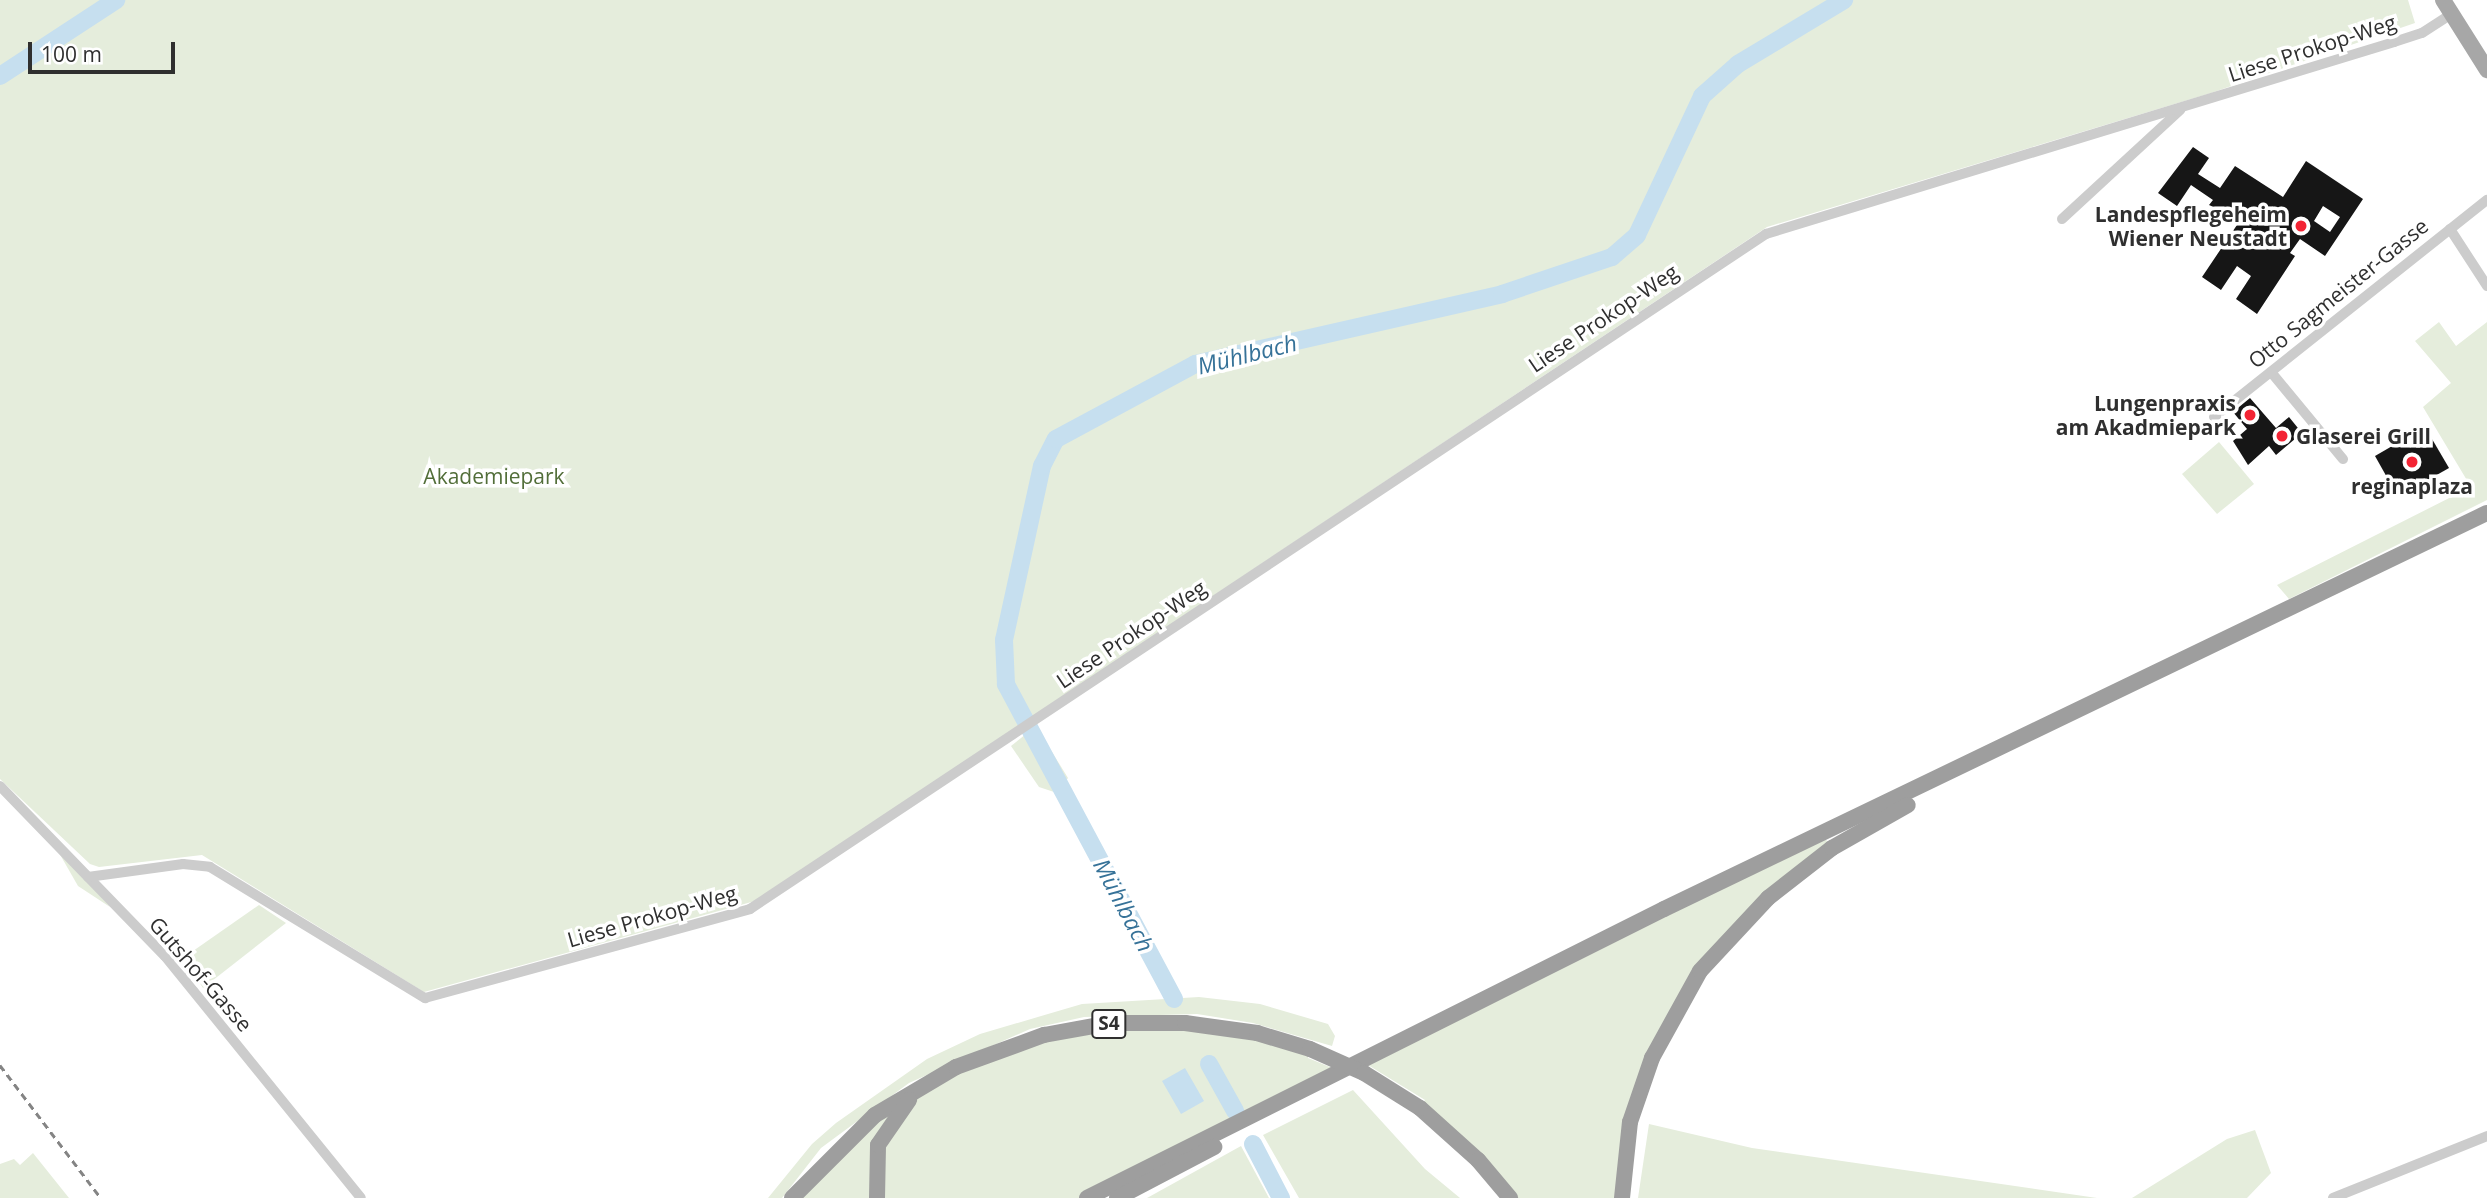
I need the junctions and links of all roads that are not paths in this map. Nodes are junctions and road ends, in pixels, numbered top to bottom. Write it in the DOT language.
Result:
graph roads {
  1 [pos="2447,7"];
  2 [pos="2487,70"];
  3 [pos="2180,110"];
  4 [pos="2487,200"];
  5 [pos="2062,219"];
  6 [pos="2449,229"];
  7 [pos="2487,286"];
  8 [pos="2271,372"];
  9 [pos="2214,417"];
  10 [pos="2343,459"];
  11 [pos="2485,515"];
  12 [pos="2119,694"];
  13 [pos="0,786"];
  14 [pos="88,877"];
  15 [pos="917,1090"];
  16 [pos="1270,1110"];
  17 [pos="2487,1136"];
  18 [pos="1181,1151"];
  19 [pos="361,1198"];
  20 [pos="792,1198"];
  21 [pos="877,1198"];
  22 [pos="1087,1198"];
  23 [pos="1095,1198"];
  24 [pos="1117,1198"];
  25 [pos="1510,1198"];
  26 [pos="1622,1198"];
  27 [pos="2333,1198"];
  1 -- 2 [label="main road"];
  1 -- 3 [label="street, Liese Prokop-Weg"];
  3 -- 5 [label="street, Liese Prokop-Weg"];
  3 -- 14 [label="street, Liese Prokop-Weg"];
  4 -- 6 [label="street, Otto Sagmeister-Gasse"];
  6 -- 7 [label="street"];
  6 -- 8 [label="street, Otto Sagmeister-Gasse"];
  8 -- 9 [label="street, Otto Sagmeister-Gasse"];
  8 -- 10 [label="street"];
  11 -- 12 [label="highway"];
  12 -- 16 [label="highway"];
  12 -- 26 [label="highway"];
  13 -- 14 [label="street, Gutshof-Gasse"];
  14 -- 19 [label="street, Gutshof-Gasse"];
  15 -- 20 [label="highway, S4"];
  15 -- 21 [label="highway"];
  15 -- 25 [label="highway, S4, bridge"];
  16 -- 18 [label="highway"];
  16 -- 24 [label="highway"];
  17 -- 27 [label="street"];
  18 -- 22 [label="highway"];
  18 -- 23 [label="highway"];
}
